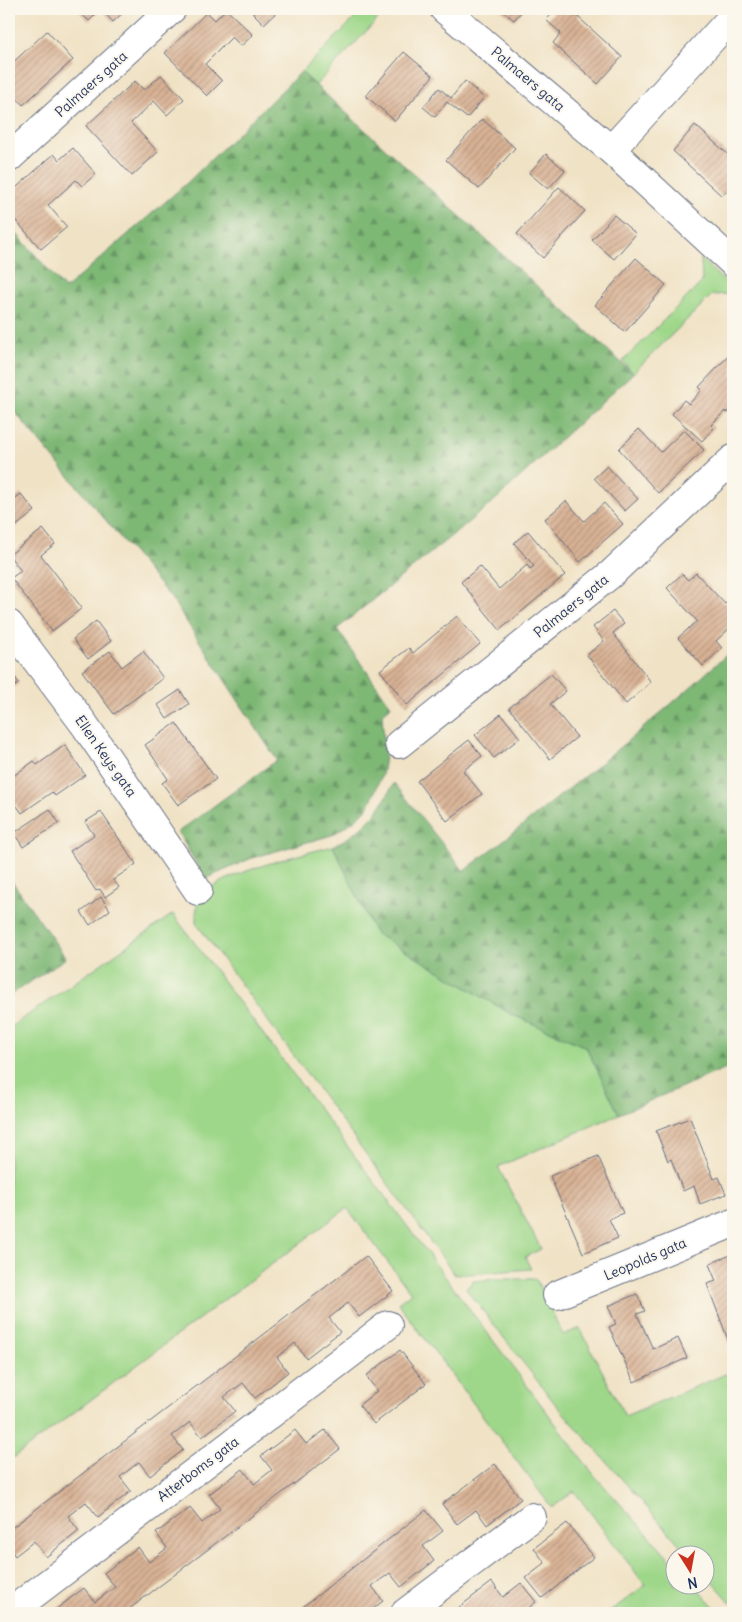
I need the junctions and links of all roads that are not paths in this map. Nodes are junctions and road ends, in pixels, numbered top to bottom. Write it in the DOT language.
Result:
graph roads {
  1 [pos="172,9"];
  2 [pos="444,9"];
  3 [pos="733,16"];
  4 [pos="611,150"];
  5 [pos="9,158"];
  6 [pos="733,263"];
  7 [pos="733,459"];
  8 [pos="9,624"];
  9 [pos="400,744"];
  10 [pos="198,891"];
  11 [pos="733,1224"];
  12 [pos="558,1295"];
  13 [pos="388,1325"];
  14 [pos="532,1518"];
  15 [pos="9,1613"];
  16 [pos="405,1613"];
  1 -- 5 [label="street, Palmaers gata"];
  2 -- 4 [label="street, Palmaers gata"];
  3 -- 4 [label="street"];
  4 -- 6 [label="street, Palmaers gata"];
  7 -- 9 [label="street, Palmaers gata"];
  8 -- 10 [label="street, Ellen Keys gata"];
  11 -- 12 [label="street, Leopolds gata"];
  13 -- 15 [label="street, Atterboms gata"];
  14 -- 16 [label="street"];
}
